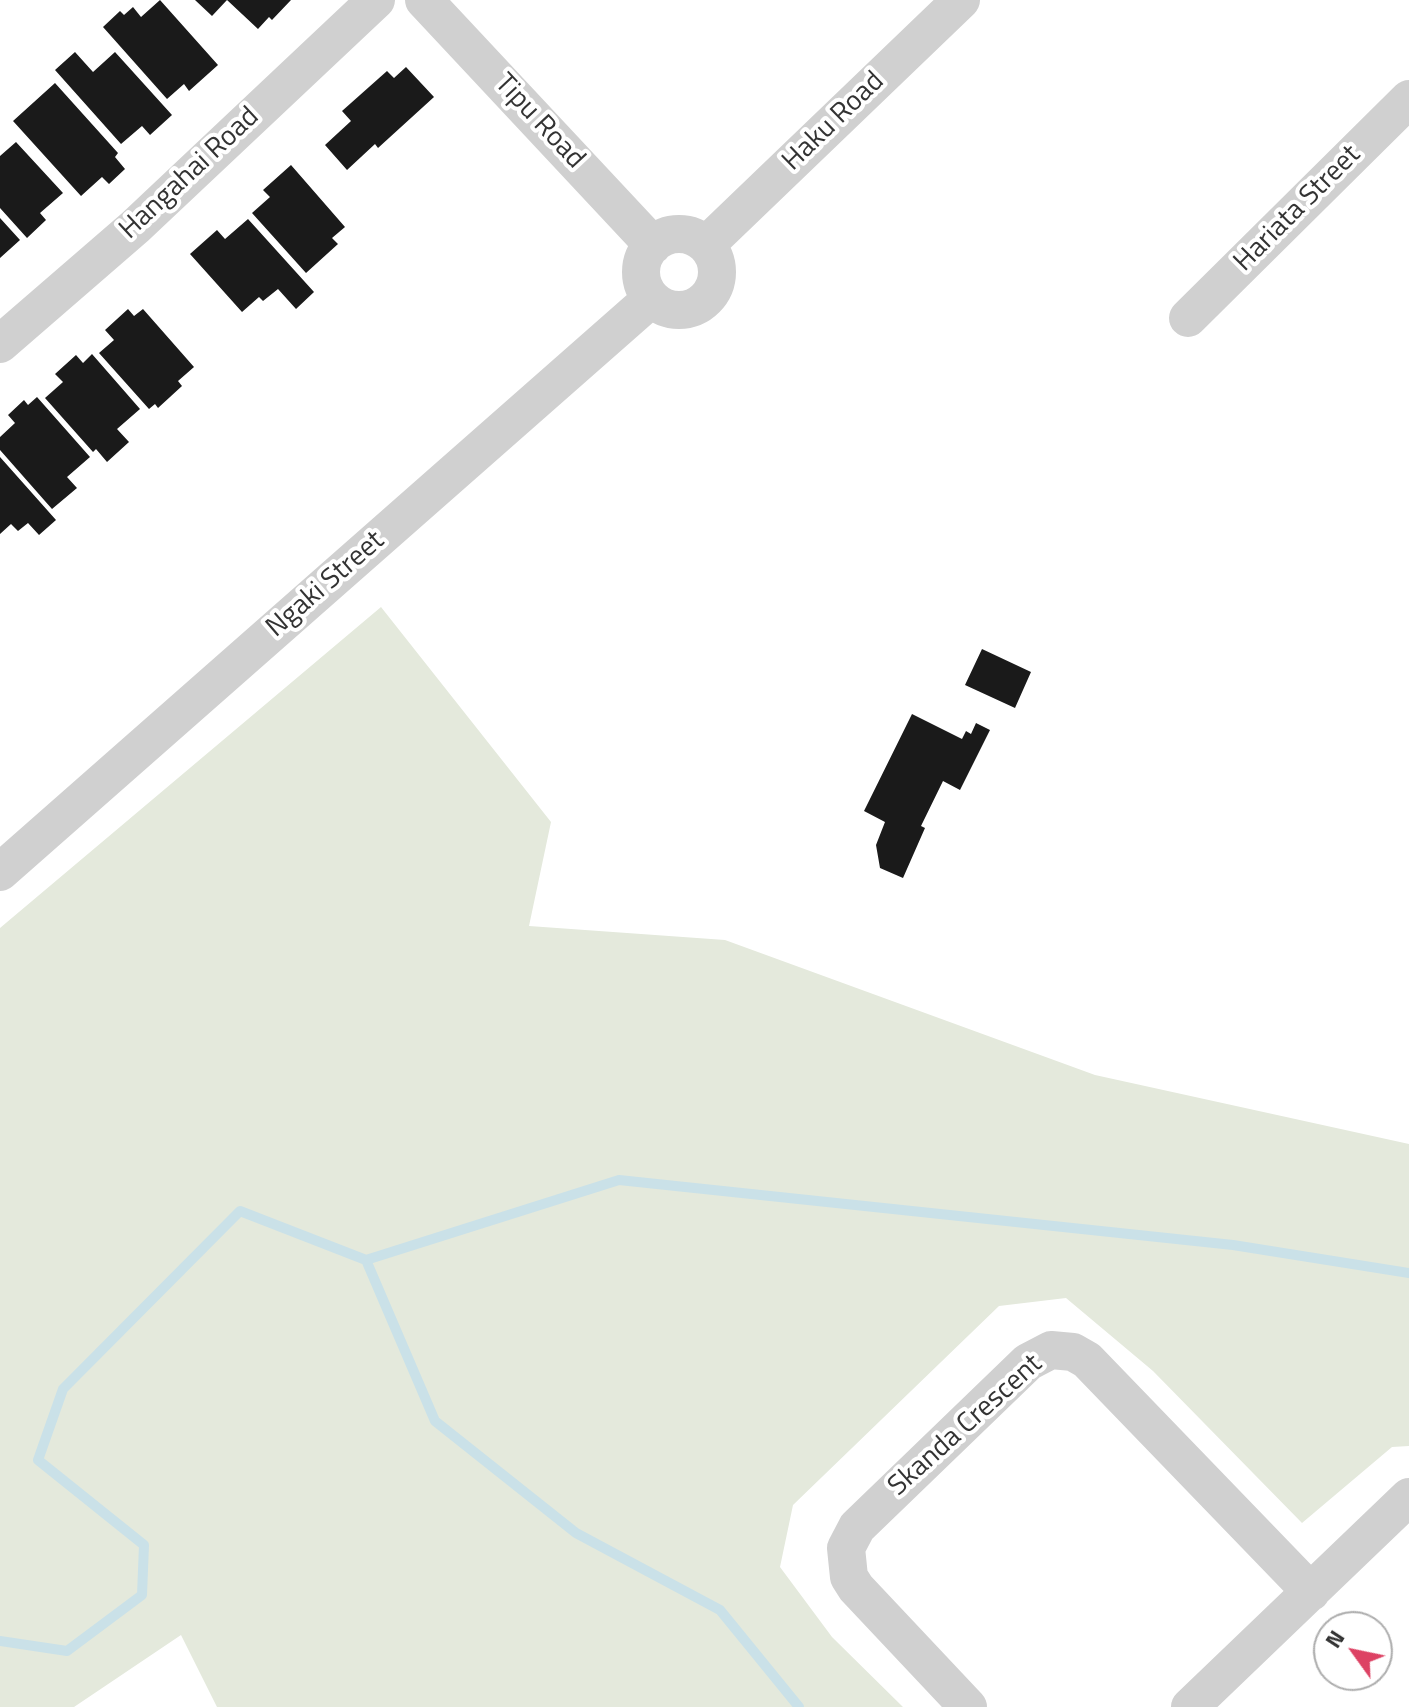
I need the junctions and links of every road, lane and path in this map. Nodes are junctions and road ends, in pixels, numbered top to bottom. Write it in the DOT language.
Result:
graph roads {
  1 [pos="376,0"];
  2 [pos="424,0"];
  3 [pos="961,0"];
  4 [pos="1409,99"];
  5 [pos="653,245"];
  6 [pos="706,245"];
  7 [pos="651,299"];
  8 [pos="1188,318"];
  9 [pos="0,344"];
  10 [pos="0,872"];
  11 [pos="1409,1497"];
  12 [pos="1311,1592"];
  13 [pos="968,1707"];
  14 [pos="1190,1707"];
  1 -- 9 [label="street, Hangahai Road"];
  2 -- 5 [label="street, Tipu Road"];
  3 -- 6 [label="street, Haku Road"];
  4 -- 8 [label="street, Hariata Street"];
  5 -- 6 [label="street"];
  5 -- 7 [label="street"];
  6 -- 7 [label="street"];
  7 -- 10 [label="street, Ngaki Street"];
  11 -- 12 [label="street"];
  12 -- 13 [label="street, Skanda Crescent"];
  12 -- 14 [label="street"];
}
